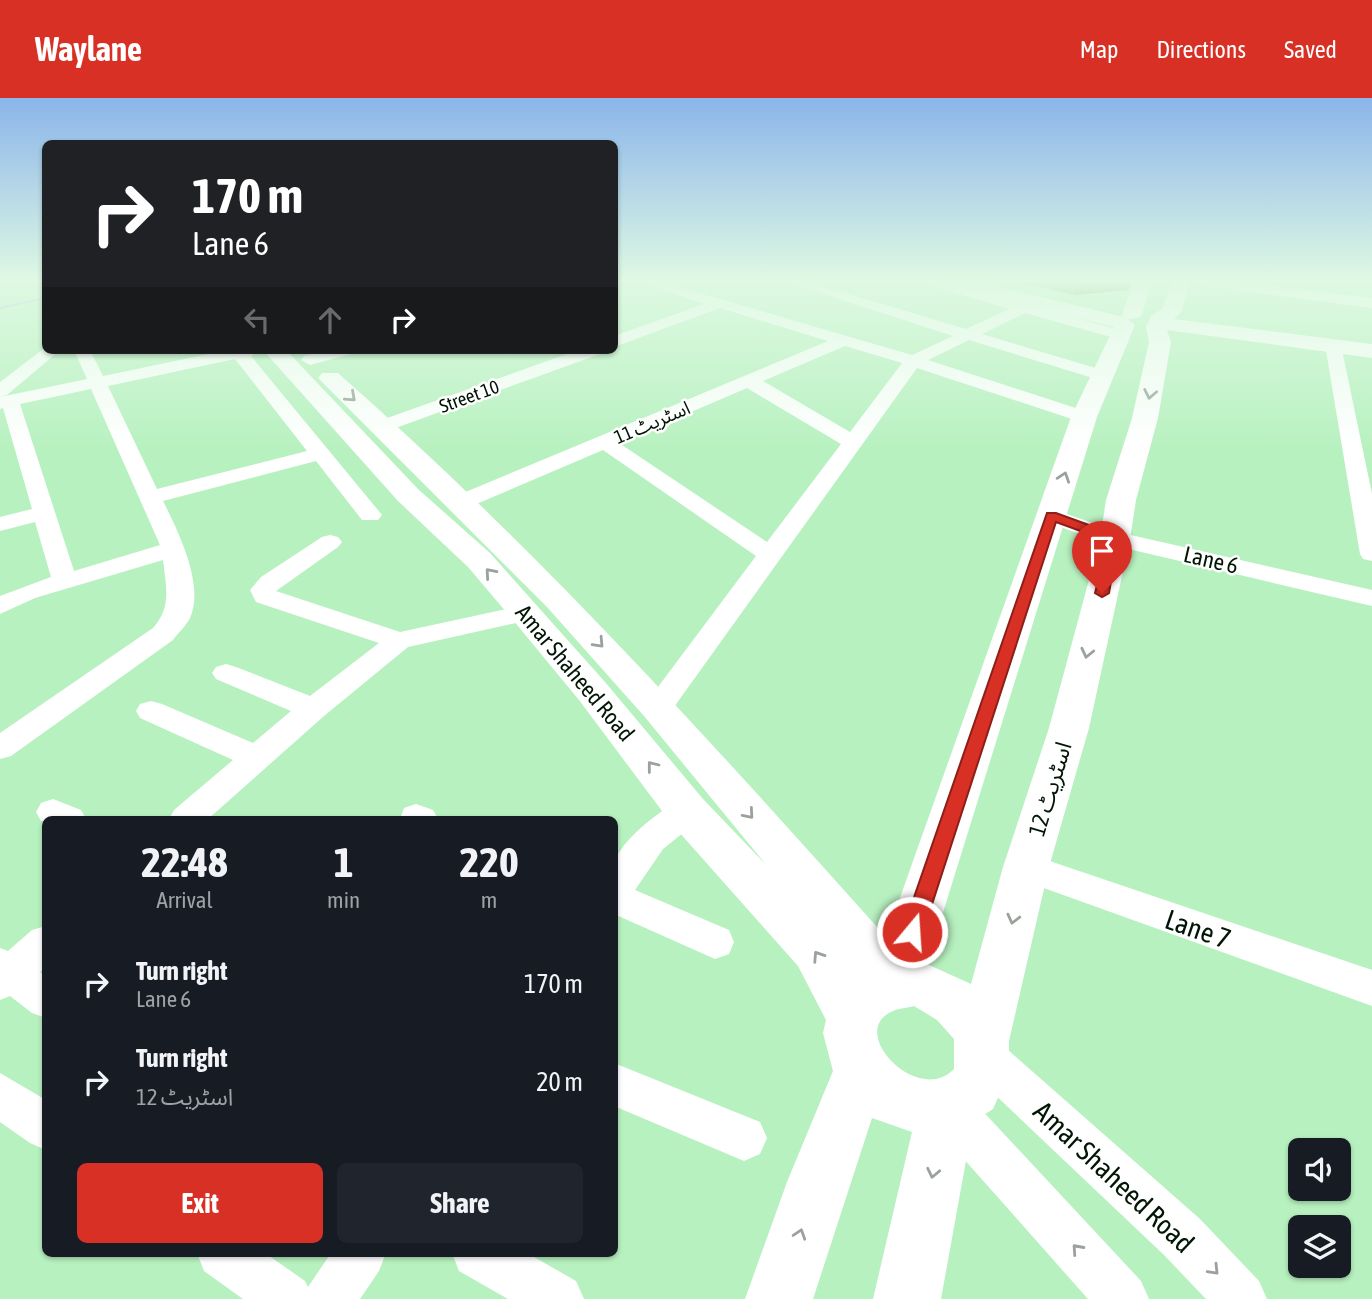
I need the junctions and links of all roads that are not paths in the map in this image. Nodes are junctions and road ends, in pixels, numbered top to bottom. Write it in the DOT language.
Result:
graph roads {
  1 [pos="835,337"];
  2 [pos="964,337"];
  3 [pos="975,337"];
  4 [pos="1128,337"];
  5 [pos="1154,337"];
  6 [pos="1263,337"];
  7 [pos="845,340"];
  8 [pos="1333,345"];
  9 [pos="1372,351"];
  10 [pos="48,354"];
  11 [pos="84,354"];
  12 [pos="237,354"];
  13 [pos="253,354"];
  14 [pos="254,354"];
  15 [pos="583,354"];
  16 [pos="305,355"];
  17 [pos="913,361"];
  18 [pos="1102,376"];
  19 [pos="748,381"];
  20 [pos="97,383"];
  21 [pos="4,403"];
  22 [pos="1084,417"];
  23 [pos="383,425"];
  24 [pos="605,442"];
  25 [pos="853,442"];
  26 [pos="319,454"];
  27 [pos="150,498"];
  28 [pos="459,503"];
  29 [pos="44,513"];
  30 [pos="370,515"];
  31 [pos="1052,516"];
  32 [pos="0,524"];
  33 [pos="1115,539"];
  34 [pos="330,542"];
  35 [pos="174,549"];
  36 [pos="1372,554"];
  37 [pos="770,555"];
  38 [pos="65,581"];
  39 [pos="1372,598"];
  40 [pos="563,604"];
  41 [pos="0,606"];
  42 [pos="525,613"];
  43 [pos="399,641"];
  44 [pos="226,673"];
  45 [pos="659,707"];
  46 [pos="313,709"];
  47 [pos="151,711"];
  48 [pos="0,748"];
  49 [pos="257,758"];
  50 [pos="687,811"];
  51 [pos="189,816"];
  52 [pos="1026,867"];
  53 [pos="618,885"];
  54 [pos="618,899"];
  55 [pos="715,942"];
  56 [pos="42,945"];
  57 [pos="4,973"];
  58 [pos="895,984"];
  59 [pos="1372,988"];
  60 [pos="42,997"];
  61 [pos="857,1043"];
  62 [pos="984,1048"];
  63 [pos="618,1086"];
  64 [pos="0,1095"];
  65 [pos="947,1106"];
  66 [pos="42,1124"];
  67 [pos="744,1138"];
  68 [pos="228,1257"];
  69 [pos="358,1257"];
  70 [pos="484,1257"];
  71 [pos="287,1299"];
  72 [pos="329,1299"];
  73 [pos="558,1299"];
  74 [pos="779,1299"];
  75 [pos="907,1299"];
  76 [pos="1123,1299"];
  77 [pos="1241,1299"];
  1 -- 7 [label="street"];
  2 -- 17 [label="street"];
  3 -- 18 [label="street"];
  4 -- 18 [label="main road"];
  5 -- 33 [label="main road, اسٹریٹ 12, one-way"];
  6 -- 8 [label="main road"];
  7 -- 17 [label="street"];
  7 -- 19 [label="street, اسٹریٹ 11"];
  8 -- 9 [label="main road"];
  8 -- 36 [label="street"];
  10 -- 21 [label="street"];
  11 -- 20 [label="street"];
  12 -- 20 [label="street"];
  13 -- 26 [label="street"];
  42 -- 14 [label="main road, Amar Shaheed Road, one-way"];
  15 -- 23 [label="street, Street 10"];
  16 -- 23 [label="main road, Amar Shaheed Road, one-way"];
  17 -- 22 [label="street"];
  17 -- 25 [label="street"];
  18 -- 22 [label="main road"];
  19 -- 24 [label="street, اسٹریٹ 11"];
  19 -- 25 [label="street"];
  20 -- 21 [label="street"];
  20 -- 27 [label="street"];
  21 -- 29 [label="street"];
  31 -- 22 [label="main road, one-way"];
  23 -- 28 [label="main road, Amar Shaheed Road"];
  24 -- 28 [label="street, اسٹریٹ 11"];
  24 -- 37 [label="street"];
  25 -- 37 [label="street"];
  26 -- 27 [label="street"];
  26 -- 30 [label="street"];
  27 -- 35 [label="street"];
  28 -- 40 [label="main road, Amar Shaheed Road"];
  29 -- 32 [label="street"];
  29 -- 38 [label="street"];
  31 -- 33 [label="street, Lane 6"];
  31 -- 58 [label="main road"];
  33 -- 39 [label="street, Lane 6"];
  33 -- 52 [label="main road, اسٹریٹ 12, one-way"];
  34 -- 43 [label="street"];
  35 -- 38 [label="street"];
  35 -- 48 [label="street"];
  37 -- 45 [label="street"];
  38 -- 41 [label="street"];
  40 -- 42 [label="main road"];
  40 -- 45 [label="main road, Amar Shaheed Road, one-way"];
  42 -- 43 [label="street"];
  50 -- 42 [label="main road, Amar Shaheed Road, one-way"];
  43 -- 46 [label="street"];
  44 -- 46 [label="street"];
  45 -- 58 [label="main road, Amar Shaheed Road, one-way"];
  46 -- 49 [label="street"];
  47 -- 49 [label="street"];
  49 -- 51 [label="street"];
  50 -- 53 [label="street"];
  61 -- 50 [label="main road, Amar Shaheed Road, one-way"];
  52 -- 59 [label="street, Lane 7"];
  52 -- 62 [label="main road, اسٹریٹ 12, one-way"];
  54 -- 55 [label="street"];
  56 -- 57 [label="street"];
  57 -- 60 [label="street"];
  58 -- 61 [label="main road"];
  58 -- 62 [label="main road"];
  61 -- 65 [label="main road"];
  74 -- 61 [label="main road, one-way"];
  62 -- 65 [label="main road"];
  62 -- 77 [label="street, Amar Shaheed Road, one-way"];
  63 -- 67 [label="street"];
  64 -- 66 [label="street"];
  65 -- 75 [label="main road, one-way"];
  76 -- 65 [label="street, one-way"];
  68 -- 71 [label="street"];
  69 -- 72 [label="street"];
  70 -- 73 [label="street"];
}
